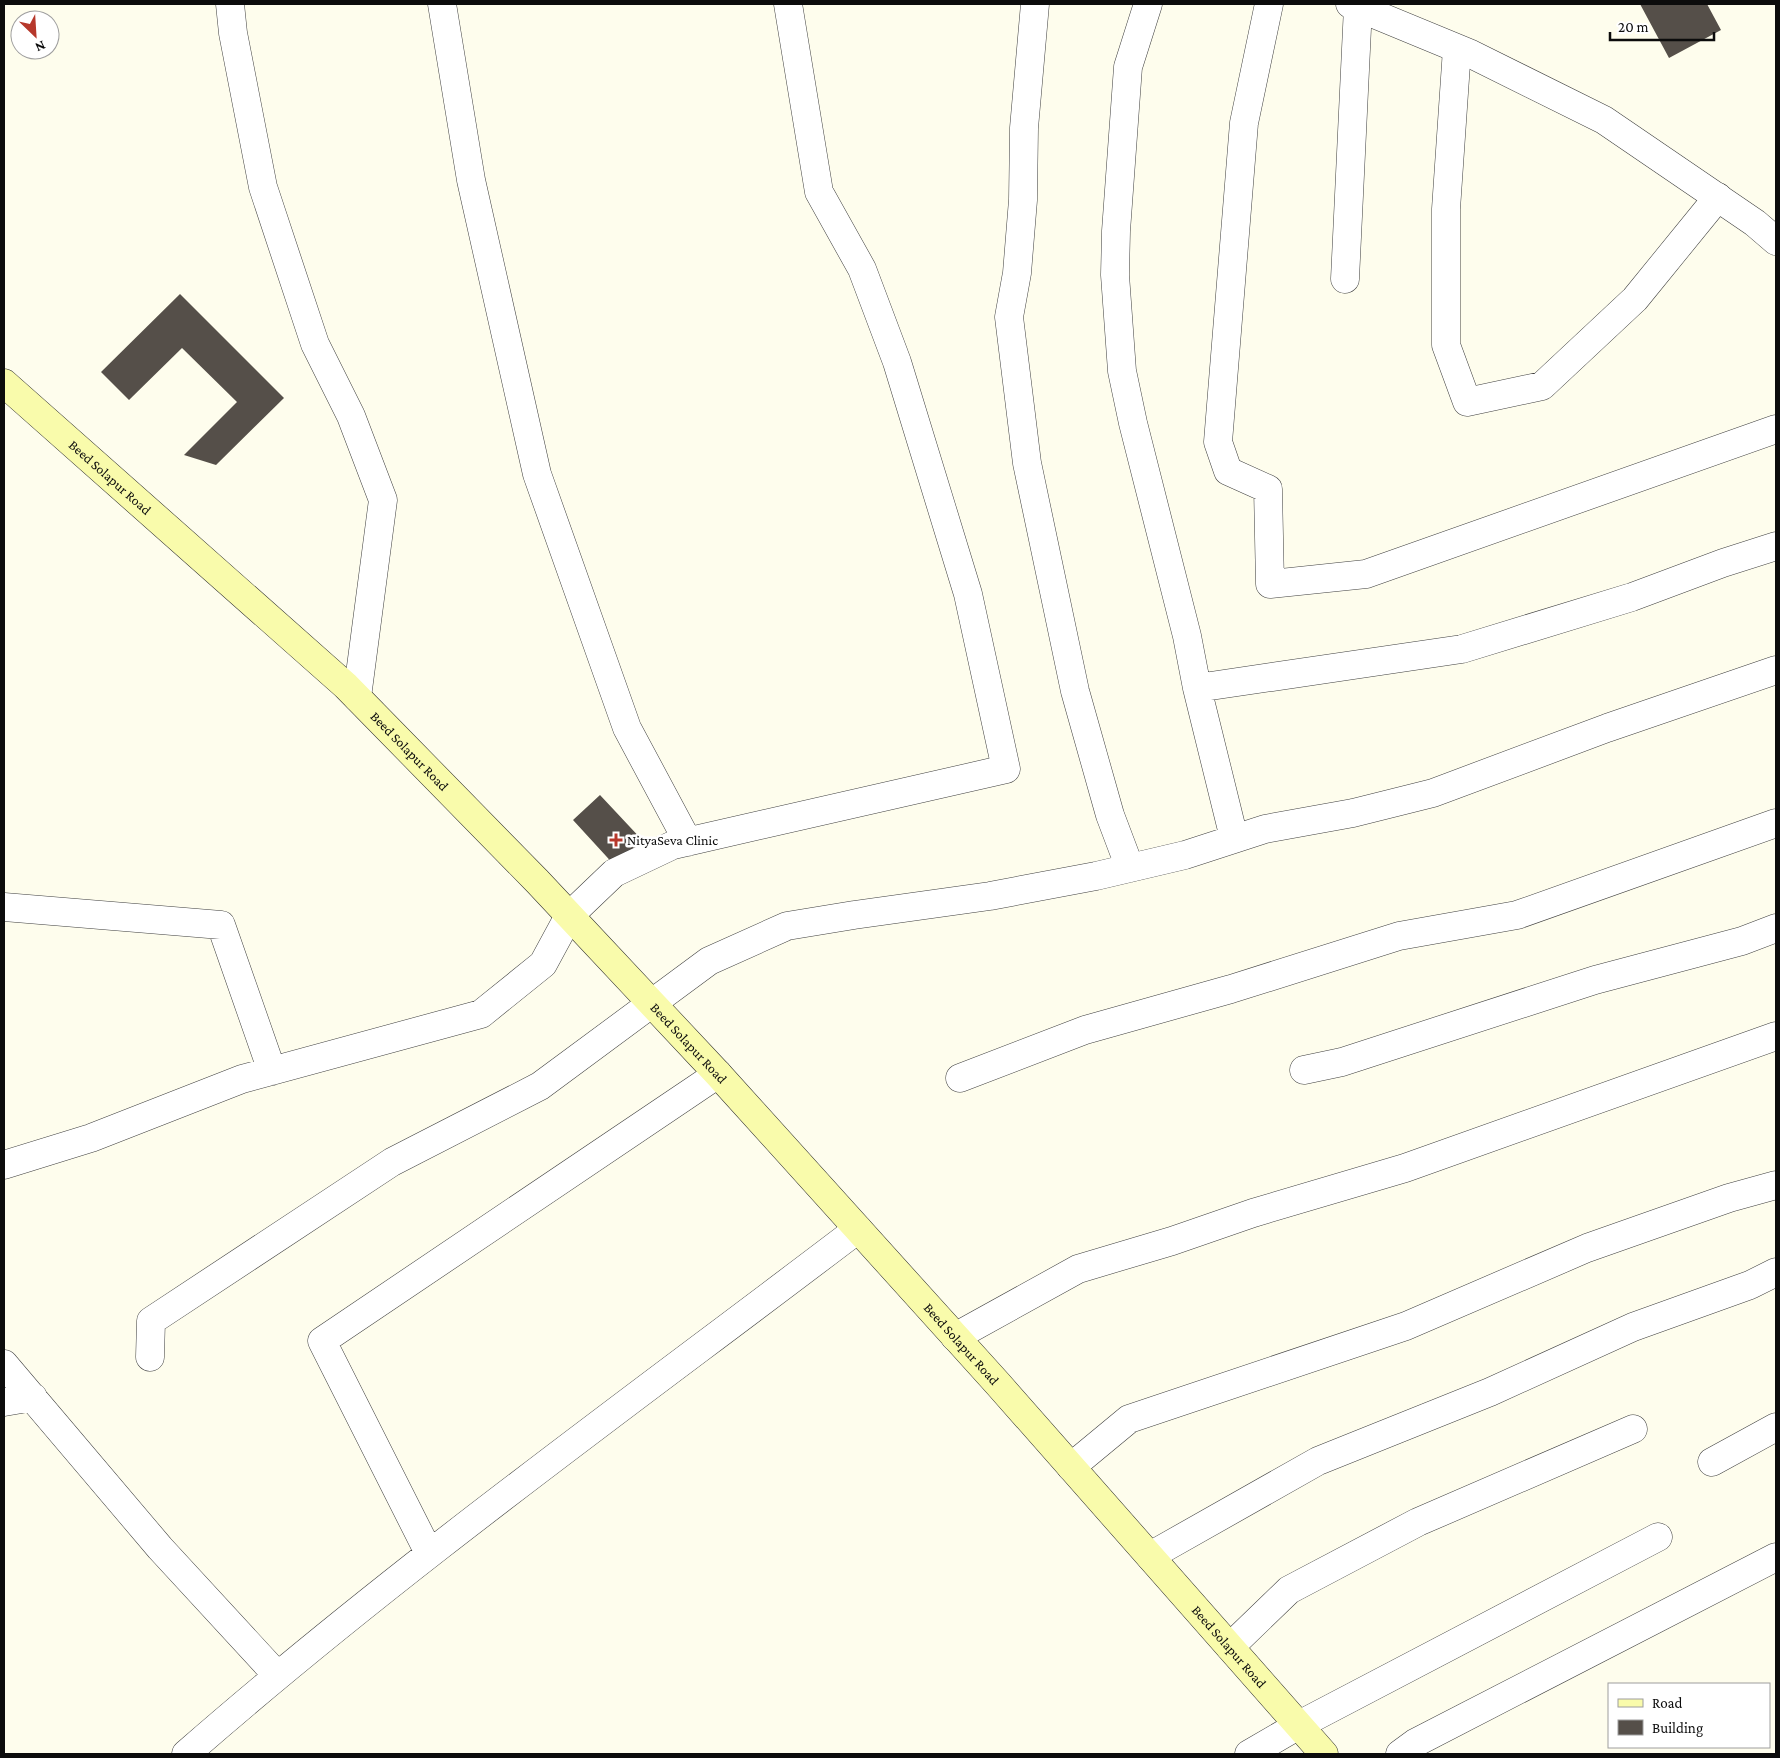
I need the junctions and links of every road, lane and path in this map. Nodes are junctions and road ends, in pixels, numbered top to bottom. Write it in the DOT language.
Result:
graph roads {
  1 [pos="230,4"];
  2 [pos="442,4"];
  3 [pos="788,4"];
  4 [pos="1035,4"];
  5 [pos="1148,4"];
  6 [pos="1268,4"];
  7 [pos="1354,5"];
  8 [pos="1458,49"];
  9 [pos="1718,197"];
  10 [pos="1776,241"];
  11 [pos="1345,280"];
  12 [pos="4,383"];
  13 [pos="1776,430"];
  14 [pos="1776,546"];
  15 [pos="1776,670"];
  16 [pos="1197,688"];
  17 [pos="357,697"];
  18 [pos="1776,823"];
  19 [pos="1234,838"];
  20 [pos="688,842"];
  21 [pos="1130,868"];
  22 [pos="4,907"];
  23 [pos="569,916"];
  24 [pos="1776,928"];
  25 [pos="652,1003"];
  26 [pos="1776,1036"];
  27 [pos="1304,1070"];
  28 [pos="272,1071"];
  29 [pos="718,1074"];
  30 [pos="960,1078"];
  31 [pos="4,1166"];
  32 [pos="1776,1185"];
  33 [pos="858,1229"];
  34 [pos="1776,1272"];
  35 [pos="955,1337"];
  36 [pos="150,1356"];
  37 [pos="4,1364"];
  38 [pos="33,1397"];
  39 [pos="4,1402"];
  40 [pos="1776,1427"];
  41 [pos="1633,1429"];
  42 [pos="1712,1462"];
  43 [pos="1071,1467"];
  44 [pos="1658,1537"];
  45 [pos="429,1553"];
  46 [pos="1150,1556"];
  47 [pos="1776,1557"];
  48 [pos="1230,1647"];
  49 [pos="277,1675"];
  50 [pos="1299,1725"];
  51 [pos="186,1754"];
  52 [pos="1248,1754"];
  53 [pos="1324,1754"];
  54 [pos="1400,1754"];
  1 -- 17 [label="street"];
  2 -- 20 [label="street"];
  3 -- 20 [label="street"];
  4 -- 21 [label="street"];
  5 -- 16 [label="street"];
  6 -- 13 [label="street"];
  7 -- 8 [label="street"];
  7 -- 11 [label="street"];
  8 -- 9 [label="street"];
  8 -- 9 [label="street"];
  9 -- 10 [label="street"];
  12 -- 17 [label="main road, Beed Solapur Road"];
  14 -- 16 [label="street"];
  15 -- 19 [label="street"];
  16 -- 19 [label="street"];
  17 -- 23 [label="main road, Beed Solapur Road"];
  18 -- 30 [label="street"];
  19 -- 21 [label="street"];
  20 -- 23 [label="street"];
  21 -- 25 [label="street"];
  22 -- 28 [label="street"];
  23 -- 25 [label="main road, Beed Solapur Road"];
  23 -- 28 [label="street"];
  24 -- 27 [label="street"];
  25 -- 29 [label="main road, Beed Solapur Road"];
  25 -- 36 [label="street"];
  26 -- 35 [label="street"];
  28 -- 31 [label="street"];
  29 -- 33 [label="main road, Beed Solapur Road"];
  29 -- 45 [label="street"];
  32 -- 43 [label="street"];
  33 -- 35 [label="main road, Beed Solapur Road"];
  33 -- 45 [label="street"];
  34 -- 46 [label="street"];
  35 -- 43 [label="main road, Beed Solapur Road"];
  37 -- 38 [label="street"];
  38 -- 39 [label="street"];
  38 -- 49 [label="street"];
  40 -- 42 [label="street"];
  41 -- 48 [label="street"];
  43 -- 46 [label="main road, Beed Solapur Road"];
  44 -- 50 [label="street"];
  45 -- 49 [label="street"];
  46 -- 48 [label="main road, Beed Solapur Road"];
  47 -- 54 [label="street"];
  48 -- 50 [label="main road, Beed Solapur Road"];
  49 -- 51 [label="street"];
  50 -- 52 [label="street"];
  50 -- 53 [label="main road, Beed Solapur Road"];
}
